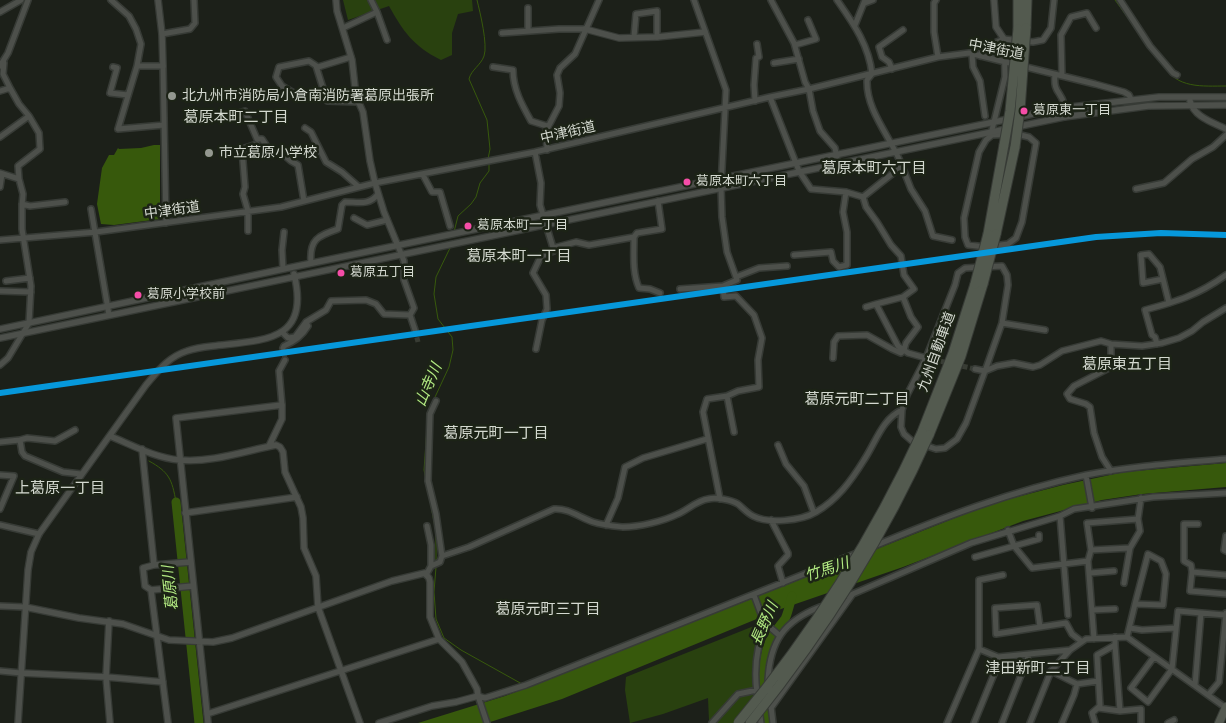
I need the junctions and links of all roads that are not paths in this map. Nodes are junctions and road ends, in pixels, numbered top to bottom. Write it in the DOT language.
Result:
graph roads {
  1 [pos="22,0"];
  2 [pos="28,0"];
  3 [pos="111,0"];
  4 [pos="158,0"];
  5 [pos="194,0"];
  6 [pos="336,0"];
  7 [pos="371,0"];
  8 [pos="599,0"];
  9 [pos="694,0"];
  10 [pos="771,0"];
  11 [pos="837,0"];
  12 [pos="873,0"];
  13 [pos="936,0"];
  14 [pos="994,0"];
  15 [pos="1018,0"];
  16 [pos="1028,0"];
  17 [pos="1054,0"];
  18 [pos="1120,0"];
  19 [pos="865,2"];
  20 [pos="528,8"];
  21 [pos="0,12"];
  22 [pos="377,12"];
  23 [pos="808,20"];
  24 [pos="855,25"];
  25 [pos="1051,25"];
  26 [pos="343,28"];
  27 [pos="1022,28"];
  28 [pos="1096,28"];
  29 [pos="585,29"];
  30 [pos="902,30"];
  31 [pos="528,31"];
  32 [pos="705,32"];
  33 [pos="1062,32"];
  34 [pos="502,33"];
  35 [pos="162,34"];
  36 [pos="634,37"];
  37 [pos="657,37"];
  38 [pos="1004,39"];
  39 [pos="387,40"];
  40 [pos="757,44"];
  41 [pos="795,45"];
  42 [pos="972,54"];
  43 [pos="980,56"];
  44 [pos="938,57"];
  45 [pos="351,58"];
  46 [pos="799,58"];
  47 [pos="4,60"];
  48 [pos="1004,62"];
  49 [pos="774,63"];
  50 [pos="0,66"];
  51 [pos="137,66"];
  52 [pos="163,66"];
  53 [pos="316,66"];
  54 [pos="113,67"];
  55 [pos="494,67"];
  56 [pos="892,69"];
  57 [pos="872,74"];
  58 [pos="1055,74"];
  59 [pos="1177,75"];
  60 [pos="1062,76"];
  61 [pos="10,88"];
  62 [pos="809,89"];
  63 [pos="0,91"];
  64 [pos="128,95"];
  65 [pos="297,95"];
  66 [pos="1189,96"];
  67 [pos="770,97"];
  68 [pos="1226,97"];
  69 [pos="1131,99"];
  70 [pos="755,101"];
  71 [pos="358,102"];
  72 [pos="1190,104"];
  73 [pos="1226,104"];
  74 [pos="725,108"];
  75 [pos="1064,108"];
  76 [pos="235,114"];
  77 [pos="29,116"];
  78 [pos="985,116"];
  79 [pos="1064,117"];
  80 [pos="994,123"];
  81 [pos="164,125"];
  82 [pos="547,126"];
  83 [pos="304,128"];
  84 [pos="1226,129"];
  85 [pos="991,134"];
  86 [pos="1226,135"];
  87 [pos="0,137"];
  88 [pos="257,144"];
  89 [pos="891,144"];
  90 [pos="547,150"];
  91 [pos="897,151"];
  92 [pos="535,152"];
  93 [pos="837,154"];
  94 [pos="796,163"];
  95 [pos="838,163"];
  96 [pos="902,166"];
  97 [pos="799,171"];
  98 [pos="1,174"];
  99 [pos="422,175"];
  100 [pos="721,178"];
  101 [pos="18,179"];
  102 [pos="375,183"];
  103 [pos="0,186"];
  104 [pos="359,187"];
  105 [pos="721,188"];
  106 [pos="1136,189"];
  107 [pos="846,192"];
  108 [pos="378,194"];
  109 [pos="863,197"];
  110 [pos="304,201"];
  111 [pos="658,201"];
  112 [pos="65,202"];
  113 [pos="22,204"];
  114 [pos="91,209"];
  115 [pos="248,212"];
  116 [pos="543,216"];
  117 [pos="354,218"];
  118 [pos="387,220"];
  119 [pos="166,223"];
  120 [pos="546,224"];
  121 [pos="450,226"];
  122 [pos="248,231"];
  123 [pos="96,232"];
  124 [pos="284,232"];
  125 [pos="992,234"];
  126 [pos="634,237"];
  127 [pos="24,239"];
  128 [pos="0,240"];
  129 [pos="952,240"];
  130 [pos="398,246"];
  131 [pos="553,248"];
  132 [pos="401,253"];
  133 [pos="794,255"];
  134 [pos="311,263"];
  135 [pos="787,266"];
  136 [pos="293,267"];
  137 [pos="283,269"];
  138 [pos="1226,275"];
  139 [pos="295,276"];
  140 [pos="736,276"];
  141 [pos="30,278"];
  142 [pos="1163,279"];
  143 [pos="6,281"];
  144 [pos="723,286"];
  145 [pos="680,289"];
  146 [pos="0,291"];
  147 [pos="31,292"];
  148 [pos="660,293"];
  149 [pos="904,296"];
  150 [pos="1170,303"];
  151 [pos="876,304"];
  152 [pos="108,305"];
  153 [pos="866,307"];
  154 [pos="1226,308"];
  155 [pos="109,315"];
  156 [pos="410,315"];
  157 [pos="306,322"];
  158 [pos="29,323"];
  159 [pos="1002,323"];
  160 [pos="0,329"];
  161 [pos="415,330"];
  162 [pos="1045,330"];
  163 [pos="282,332"];
  164 [pos="22,333"];
  165 [pos="0,338"];
  166 [pos="1111,344"];
  167 [pos="1157,344"];
  168 [pos="283,348"];
  169 [pos="536,349"];
  170 [pos="904,350"];
  171 [pos="833,358"];
  172 [pos="926,358"];
  173 [pos="285,360"];
  174 [pos="0,365"];
  175 [pos="975,369"];
  176 [pos="985,371"];
  177 [pos="727,396"];
  178 [pos="436,401"];
  179 [pos="282,405"];
  180 [pos="902,410"];
  181 [pos="75,430"];
  182 [pos="734,432"];
  183 [pos="926,433"];
  184 [pos="110,436"];
  185 [pos="707,439"];
  186 [pos="20,440"];
  187 [pos="0,442"];
  188 [pos="778,445"];
  189 [pos="269,446"];
  190 [pos="142,449"];
  191 [pos="1226,458"];
  192 [pos="179,460"];
  193 [pos="1111,471"];
  194 [pos="81,474"];
  195 [pos="0,475"];
  196 [pos="1086,475"];
  197 [pos="1226,493"];
  198 [pos="297,497"];
  199 [pos="1141,498"];
  200 [pos="720,499"];
  201 [pos="1092,508"];
  202 [pos="0,509"];
  203 [pos="185,513"];
  204 [pos="814,514"];
  205 [pos="1060,516"];
  206 [pos="1138,519"];
  207 [pos="771,520"];
  208 [pos="1198,524"];
  209 [pos="0,525"];
  210 [pos="606,525"];
  211 [pos="427,526"];
  212 [pos="1008,530"];
  213 [pos="39,534"];
  214 [pos="1039,535"];
  215 [pos="1226,536"];
  216 [pos="1014,546"];
  217 [pos="1130,548"];
  218 [pos="1091,550"];
  219 [pos="1226,551"];
  220 [pos="442,556"];
  221 [pos="976,557"];
  222 [pos="1088,561"];
  223 [pos="190,562"];
  224 [pos="1064,564"];
  225 [pos="154,565"];
  226 [pos="431,566"];
  227 [pos="1114,571"];
  228 [pos="1192,572"];
  229 [pos="1090,573"];
  230 [pos="426,575"];
  231 [pos="1003,575"];
  232 [pos="1226,576"];
  233 [pos="782,583"];
  234 [pos="1124,583"];
  235 [pos="193,586"];
  236 [pos="151,590"];
  237 [pos="1226,594"];
  238 [pos="754,596"];
  239 [pos="1135,604"];
  240 [pos="0,606"];
  241 [pos="25,607"];
  242 [pos="318,607"];
  243 [pos="820,607"];
  244 [pos="1115,609"];
  245 [pos="1092,610"];
  246 [pos="1201,613"];
  247 [pos="1225,614"];
  248 [pos="1068,615"];
  249 [pos="109,621"];
  250 [pos="768,627"];
  251 [pos="1040,627"];
  252 [pos="1130,628"];
  253 [pos="1176,628"];
  254 [pos="779,635"];
  255 [pos="157,637"];
  256 [pos="1116,637"];
  257 [pos="1127,637"];
  258 [pos="439,639"];
  259 [pos="1094,639"];
  260 [pos="1081,641"];
  261 [pos="199,642"];
  262 [pos="1115,645"];
  263 [pos="979,649"];
  264 [pos="1070,650"];
  265 [pos="1029,654"];
  266 [pos="1154,656"];
  267 [pos="1001,657"];
  268 [pos="769,666"];
  269 [pos="1172,669"];
  270 [pos="341,670"];
  271 [pos="0,671"];
  272 [pos="1051,671"];
  273 [pos="21,673"];
  274 [pos="106,677"];
  275 [pos="768,680"];
  276 [pos="1098,680"];
  277 [pos="790,681"];
  278 [pos="163,682"];
  279 [pos="1077,684"];
  280 [pos="1195,685"];
  281 [pos="1208,695"];
  282 [pos="479,698"];
  283 [pos="1226,707"];
  284 [pos="1098,708"];
  285 [pos="1120,711"];
  286 [pos="207,714"];
  287 [pos="760,716"];
  288 [pos="1174,720"];
  289 [pos="18,723"];
  290 [pos="110,723"];
  291 [pos="168,723"];
  292 [pos="208,723"];
  293 [pos="360,723"];
  294 [pos="379,723"];
  295 [pos="486,723"];
  296 [pos="712,723"];
  297 [pos="738,723"];
  298 [pos="750,723"];
  299 [pos="761,723"];
  300 [pos="773,723"];
  301 [pos="948,723"];
  302 [pos="974,723"];
  303 [pos="1002,723"];
  304 [pos="1030,723"];
  305 [pos="1062,723"];
  306 [pos="1095,723"];
  307 [pos="1141,723"];
  308 [pos="1168,723"];
  309 [pos="1219,723"];
  1 -- 21 [label="street"];
  2 -- 47 [label="street"];
  3 -- 51 [label="street"];
  4 -- 35 [label="street"];
  5 -- 35 [label="street"];
  6 -- 26 [label="street"];
  7 -- 22 [label="street"];
  8 -- 29 [label="street"];
  9 -- 32 [label="street"];
  10 -- 41 [label="street"];
  11 -- 24 [label="street"];
  12 -- 19 [label="street"];
  13 -- 44 [label="street"];
  14 -- 38 [label="street"];
  15 -- 27 [label="highway, 九州自動車道"];
  16 -- 27 [label="highway, 九州自動車道"];
  17 -- 25 [label="street"];
  18 -- 59 [label="street"];
  19 -- 24 [label="street"];
  20 -- 31 [label="street"];
  22 -- 26 [label="street"];
  22 -- 39 [label="street"];
  23 -- 41 [label="street"];
  24 -- 57 [label="street"];
  25 -- 33 [label="street"];
  25 -- 38 [label="street"];
  26 -- 45 [label="street"];
  27 -- 125 [label="highway, 九州自動車道, bridge"];
  27 -- 125 [label="highway, 九州自動車道, bridge"];
  28 -- 33 [label="street"];
  29 -- 31 [label="street"];
  29 -- 36 [label="street"];
  29 -- 82 [label="street"];
  30 -- 56 [label="street"];
  31 -- 34 [label="street"];
  32 -- 37 [label="street"];
  32 -- 74 [label="street"];
  33 -- 60 [label="street"];
  35 -- 52 [label="street"];
  36 -- 37 [label="street"];
  36 -- 37 [label="street"];
  38 -- 43 [label="street"];
  38 -- 48 [label="street"];
  40 -- 70 [label="street"];
  41 -- 46 [label="street"];
  42 -- 43 [label="street, 中津街道"];
  42 -- 44 [label="street, 中津街道"];
  42 -- 78 [label="street"];
  43 -- 48 [label="street, 中津街道"];
  44 -- 56 [label="street, 中津街道"];
  45 -- 53 [label="street"];
  45 -- 71 [label="street"];
  46 -- 49 [label="street"];
  46 -- 62 [label="street"];
  47 -- 50 [label="street"];
  47 -- 61 [label="street"];
  48 -- 58 [label="street, 中津街道"];
  48 -- 80 [label="street"];
  51 -- 52 [label="street"];
  51 -- 64 [label="street"];
  52 -- 81 [label="street"];
  53 -- 65 [label="street"];
  53 -- 71 [label="street"];
  54 -- 64 [label="street"];
  55 -- 82 [label="street"];
  56 -- 57 [label="street, 中津街道"];
  57 -- 62 [label="street, 中津街道"];
  57 -- 89 [label="street"];
  58 -- 60 [label="street, 中津街道"];
  58 -- 75 [label="street"];
  60 -- 69 [label="street, 中津街道"];
  61 -- 63 [label="street"];
  61 -- 77 [label="street"];
  62 -- 67 [label="street, 中津街道"];
  62 -- 93 [label="street"];
  64 -- 81 [label="street"];
  66 -- 68 [label="street"];
  66 -- 69 [label="street"];
  66 -- 72 [label="street"];
  67 -- 70 [label="street, 中津街道"];
  67 -- 94 [label="street"];
  69 -- 75 [label="street"];
  70 -- 74 [label="street, 中津街道"];
  71 -- 102 [label="street"];
  72 -- 73 [label="street"];
  72 -- 79 [label="street"];
  72 -- 84 [label="street"];
  74 -- 90 [label="street, 中津街道"];
  74 -- 100 [label="street"];
  75 -- 79 [label="street"];
  75 -- 80 [label="street"];
  76 -- 110 [label="street"];
  77 -- 87 [label="street"];
  77 -- 101 [label="street"];
  79 -- 85 [label="street"];
  80 -- 85 [label="street"];
  80 -- 89 [label="street"];
  81 -- 119 [label="street"];
  82 -- 90 [label="street"];
  83 -- 104 [label="street"];
  85 -- 85 [label="street"];
  85 -- 91 [label="street"];
  86 -- 106 [label="street"];
  88 -- 115 [label="street"];
  89 -- 91 [label="street"];
  89 -- 93 [label="street"];
  90 -- 92 [label="street, 中津街道"];
  91 -- 95 [label="street"];
  91 -- 96 [label="street"];
  92 -- 99 [label="street, 中津街道"];
  92 -- 116 [label="street"];
  93 -- 94 [label="street"];
  93 -- 95 [label="street"];
  94 -- 97 [label="street"];
  94 -- 100 [label="street"];
  95 -- 97 [label="street"];
  96 -- 109 [label="street"];
  96 -- 129 [label="street"];
  97 -- 105 [label="street"];
  97 -- 107 [label="street"];
  98 -- 101 [label="street"];
  98 -- 103 [label="street"];
  99 -- 102 [label="street, 中津街道"];
  99 -- 121 [label="street"];
  100 -- 105 [label="street"];
  100 -- 116 [label="street"];
  101 -- 113 [label="street"];
  102 -- 104 [label="street, 中津街道"];
  102 -- 108 [label="street"];
  104 -- 110 [label="street, 中津街道"];
  105 -- 111 [label="street"];
  105 -- 140 [label="street"];
  107 -- 109 [label="street"];
  107 -- 133 [label="street"];
  108 -- 118 [label="street"];
  108 -- 134 [label="street"];
  109 -- 149 [label="street"];
  110 -- 115 [label="street, 中津街道"];
  111 -- 120 [label="street"];
  111 -- 126 [label="street"];
  112 -- 113 [label="street"];
  113 -- 127 [label="street"];
  114 -- 123 [label="street"];
  115 -- 119 [label="street, 中津街道"];
  115 -- 122 [label="street"];
  116 -- 120 [label="street"];
  116 -- 130 [label="street"];
  117 -- 118 [label="street"];
  118 -- 130 [label="street"];
  119 -- 123 [label="street, 中津街道"];
  120 -- 131 [label="street"];
  120 -- 132 [label="street"];
  123 -- 127 [label="street, 中津街道"];
  123 -- 152 [label="street"];
  124 -- 137 [label="street"];
  125 -- 183 [label="highway, 九州自動車道, bridge"];
  126 -- 131 [label="street"];
  126 -- 148 [label="street"];
  127 -- 128 [label="street, 中津街道"];
  127 -- 141 [label="street"];
  130 -- 132 [label="street"];
  130 -- 134 [label="street"];
  131 -- 169 [label="street"];
  132 -- 139 [label="street"];
  132 -- 156 [label="street"];
  134 -- 136 [label="street"];
  135 -- 140 [label="street"];
  136 -- 137 [label="street"];
  136 -- 139 [label="street"];
  137 -- 152 [label="street"];
  138 -- 150 [label="street"];
  139 -- 155 [label="street"];
  139 -- 163 [label="street"];
  140 -- 144 [label="street"];
  141 -- 143 [label="street"];
  141 -- 147 [label="street"];
  142 -- 142 [label="street"];
  142 -- 150 [label="street"];
  144 -- 145 [label="street"];
  144 -- 177 [label="street"];
  146 -- 147 [label="street"];
  147 -- 158 [label="street"];
  149 -- 151 [label="street"];
  149 -- 170 [label="street"];
  150 -- 167 [label="street"];
  151 -- 153 [label="street"];
  151 -- 170 [label="street"];
  152 -- 155 [label="street"];
  152 -- 158 [label="street"];
  154 -- 167 [label="street"];
  155 -- 164 [label="street"];
  156 -- 157 [label="street"];
  156 -- 161 [label="street"];
  157 -- 163 [label="street"];
  157 -- 168 [label="street"];
  158 -- 160 [label="street"];
  158 -- 164 [label="street"];
  159 -- 162 [label="street"];
  159 -- 172 [label="street"];
  159 -- 176 [label="street"];
  163 -- 184 [label="street"];
  164 -- 165 [label="street"];
  164 -- 174 [label="street"];
  166 -- 167 [label="street"];
  166 -- 176 [label="street"];
  166 -- 193 [label="street"];
  170 -- 171 [label="street"];
  170 -- 172 [label="street"];
  172 -- 180 [label="street"];
  173 -- 179 [label="street"];
  175 -- 176 [label="street"];
  176 -- 180 [label="street"];
  177 -- 182 [label="street"];
  177 -- 185 [label="street"];
  178 -- 220 [label="street"];
  179 -- 189 [label="street"];
  179 -- 192 [label="street"];
  180 -- 204 [label="street"];
  181 -- 186 [label="street"];
  183 -- 297 [label="highway, 九州自動車道, bridge"];
  183 -- 298 [label="highway, 九州自動車道, bridge"];
  184 -- 190 [label="street"];
  184 -- 194 [label="street"];
  185 -- 200 [label="street"];
  185 -- 210 [label="street"];
  186 -- 187 [label="street"];
  186 -- 194 [label="street"];
  188 -- 204 [label="street"];
  189 -- 192 [label="street"];
  189 -- 198 [label="street"];
  190 -- 192 [label="street"];
  190 -- 225 [label="street"];
  191 -- 193 [label="street"];
  192 -- 203 [label="street"];
  193 -- 196 [label="street"];
  194 -- 213 [label="street"];
  195 -- 202 [label="street"];
  196 -- 201 [label="street"];
  196 -- 233 [label="street"];
  197 -- 199 [label="street"];
  198 -- 203 [label="street"];
  198 -- 242 [label="street"];
  199 -- 201 [label="street"];
  199 -- 206 [label="street"];
  200 -- 207 [label="street"];
  200 -- 210 [label="street"];
  201 -- 205 [label="street"];
  203 -- 223 [label="street"];
  204 -- 207 [label="street"];
  205 -- 212 [label="street"];
  205 -- 224 [label="street"];
  206 -- 217 [label="street"];
  206 -- 218 [label="street"];
  207 -- 233 [label="street"];
  208 -- 228 [label="street"];
  209 -- 213 [label="street"];
  210 -- 220 [label="street"];
  211 -- 226 [label="street"];
  212 -- 216 [label="street"];
  212 -- 277 [label="street"];
  213 -- 241 [label="street"];
  214 -- 216 [label="street"];
  215 -- 219 [label="street"];
  216 -- 221 [label="street"];
  216 -- 224 [label="street"];
  217 -- 218 [label="street"];
  217 -- 234 [label="street"];
  218 -- 222 [label="street"];
  220 -- 226 [label="street"];
  222 -- 224 [label="street"];
  222 -- 229 [label="street"];
  223 -- 225 [label="street"];
  223 -- 235 [label="street"];
  224 -- 248 [label="street"];
  225 -- 236 [label="street"];
  226 -- 230 [label="street"];
  227 -- 229 [label="street"];
  228 -- 232 [label="street"];
  228 -- 237 [label="street"];
  229 -- 245 [label="street"];
  230 -- 242 [label="street"];
  230 -- 258 [label="street"];
  231 -- 263 [label="street"];
  233 -- 238 [label="street"];
  235 -- 236 [label="street"];
  235 -- 261 [label="street"];
  236 -- 255 [label="street"];
  238 -- 250 [label="street"];
  238 -- 282 [label="street"];
  239 -- 239 [label="street"];
  239 -- 252 [label="street"];
  240 -- 241 [label="street"];
  241 -- 249 [label="street"];
  241 -- 273 [label="street"];
  242 -- 261 [label="street"];
  242 -- 270 [label="street"];
  243 -- 254 [label="street"];
  244 -- 245 [label="street"];
  245 -- 259 [label="street"];
  246 -- 247 [label="street"];
  246 -- 253 [label="street"];
  246 -- 280 [label="street"];
  247 -- 281 [label="street"];
  249 -- 255 [label="street"];
  249 -- 274 [label="street"];
  250 -- 254 [label="street"];
  250 -- 296 [label="street"];
  251 -- 251 [label="street"];
  251 -- 260 [label="street"];
  252 -- 253 [label="street"];
  252 -- 257 [label="street"];
  253 -- 269 [label="street"];
  254 -- 268 [label="street"];
  255 -- 261 [label="street"];
  255 -- 278 [label="street"];
  256 -- 257 [label="street"];
  256 -- 259 [label="street"];
  256 -- 262 [label="street"];
  257 -- 266 [label="street"];
  258 -- 270 [label="street"];
  258 -- 282 [label="street"];
  259 -- 260 [label="street"];
  260 -- 264 [label="street"];
  261 -- 286 [label="street"];
  262 -- 276 [label="street"];
  262 -- 285 [label="street"];
  263 -- 267 [label="street"];
  263 -- 301 [label="street"];
  264 -- 265 [label="street"];
  264 -- 272 [label="street"];
  265 -- 267 [label="street"];
  265 -- 303 [label="street"];
  266 -- 269 [label="street"];
  266 -- 269 [label="street"];
  267 -- 302 [label="street"];
  268 -- 275 [label="street"];
  268 -- 277 [label="street"];
  269 -- 280 [label="street"];
  270 -- 286 [label="street"];
  270 -- 293 [label="street"];
  271 -- 273 [label="street"];
  272 -- 279 [label="street"];
  272 -- 304 [label="street"];
  273 -- 274 [label="street"];
  273 -- 289 [label="street"];
  274 -- 278 [label="street"];
  274 -- 290 [label="street"];
  276 -- 279 [label="street"];
  276 -- 284 [label="street"];
  277 -- 300 [label="street"];
  278 -- 291 [label="street"];
  279 -- 305 [label="street"];
  280 -- 281 [label="street"];
  281 -- 283 [label="street"];
  282 -- 294 [label="street"];
  282 -- 295 [label="street"];
  283 -- 309 [label="main road"];
  284 -- 285 [label="street"];
  284 -- 306 [label="street"];
  285 -- 307 [label="street"];
  286 -- 292 [label="street"];
  287 -- 299 [label="street"];
  288 -- 308 [label="street"];
}
